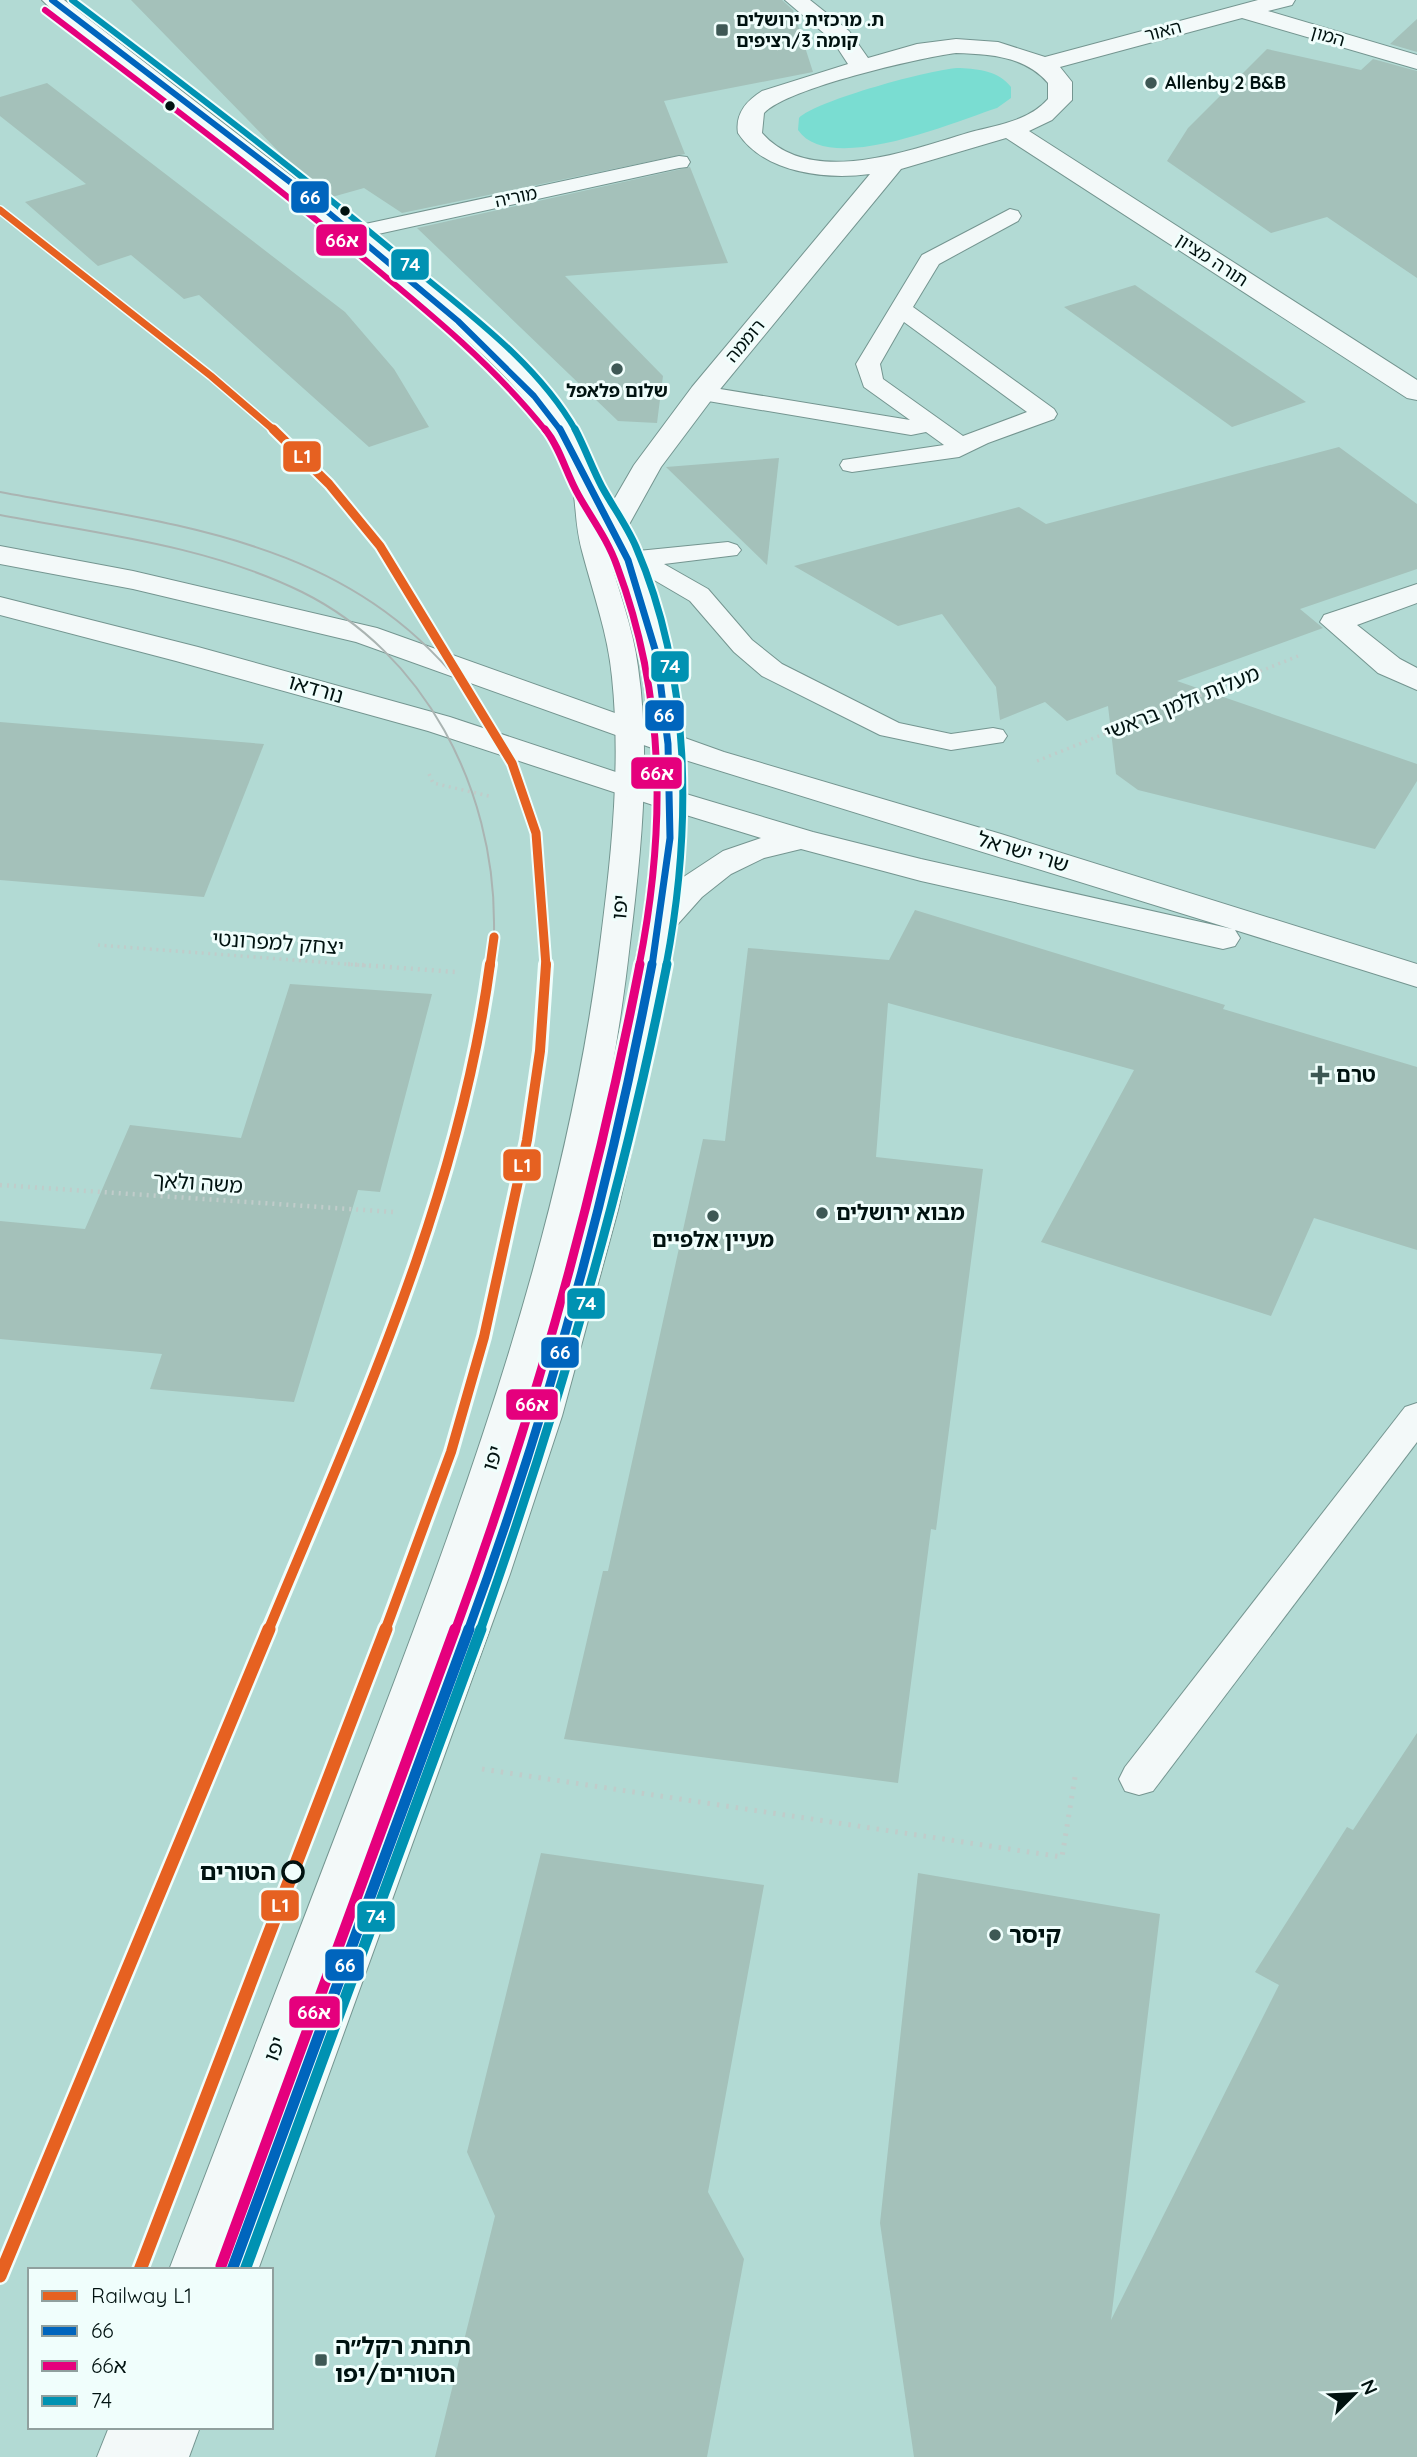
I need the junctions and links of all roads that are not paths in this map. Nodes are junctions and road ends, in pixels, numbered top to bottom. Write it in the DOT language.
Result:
graph roads {
  1 [pos="52,0"];
  2 [pos="796,0"];
  3 [pos="1284,0"];
  4 [pos="1231,5"];
  5 [pos="1417,62"];
  6 [pos="1042,65"];
  7 [pos="862,67"];
  8 [pos="1008,129"];
  9 [pos="679,162"];
  10 [pos="891,165"];
  11 [pos="1010,216"];
  12 [pos="353,233"];
  13 [pos="901,309"];
  14 [pos="1417,392"];
  15 [pos="702,393"];
  16 [pos="931,424"];
  17 [pos="962,447"];
  18 [pos="852,465"];
  19 [pos="588,487"];
  20 [pos="613,528"];
  21 [pos="728,550"];
  22 [pos="0,555"];
  23 [pos="628,560"];
  24 [pos="1417,593"];
  25 [pos="0,606"];
  26 [pos="1417,681"];
  27 [pos="628,729"];
  28 [pos="993,736"];
  29 [pos="668,744"];
  30 [pos="628,787"];
  31 [pos="671,801"];
  32 [pos="801,839"];
  33 [pos="660,923"];
  34 [pos="1417,978"];
  35 [pos="1417,1416"];
  36 [pos="1139,1779"];
  37 [pos="192,2268"];
  38 [pos="233,2268"];
  39 [pos="131,2429"];
  40 [pos="172,2429"];
  41 [pos="120,2457"];
  42 [pos="162,2457"];
  1 -- 12 [label="lane, יפו"];
  2 -- 7 [label="street"];
  3 -- 4 [label="street, האור"];
  4 -- 5 [label="street, המון"];
  4 -- 6 [label="street, האור"];
  6 -- 7 [label="street"];
  6 -- 8 [label="street"];
  7 -- 10 [label="street"];
  8 -- 10 [label="street"];
  8 -- 14 [label="street, תורה מציון"];
  9 -- 12 [label="lane, מוריה"];
  10 -- 15 [label="street, רוממה"];
  11 -- 13 [label="lane"];
  12 -- 19 [label="lane, יפו"];
  13 -- 16 [label="lane"];
  13 -- 17 [label="lane"];
  15 -- 16 [label="lane"];
  15 -- 20 [label="street, רוממה"];
  16 -- 17 [label="lane"];
  17 -- 18 [label="lane"];
  19 -- 20 [label="street, יפו"];
  19 -- 27 [label="lane, יפו"];
  20 -- 23 [label="street, יפו"];
  21 -- 23 [label="lane"];
  22 -- 27 [label="street"];
  23 -- 28 [label="lane"];
  23 -- 29 [label="street, יפו"];
  24 -- 26 [label="street"];
  25 -- 30 [label="street, נורדאו"];
  27 -- 29 [label="street, שרי ישראל"];
  27 -- 30 [label="lane, יפו"];
  29 -- 31 [label="street, יפו"];
  29 -- 34 [label="street, שרי ישראל"];
  30 -- 31 [label="street, שרי ישראל"];
  30 -- 37 [label="lane, יפו"];
  31 -- 32 [label="street, שרי ישראל"];
  31 -- 33 [label="street, יפו"];
  32 -- 33 [label="street"];
  32 -- 34 [label="street, שרי ישראל"];
  33 -- 38 [label="street, יפו"];
  35 -- 36 [label="lane"];
  39 -- 41 [label="lane"];
  40 -- 42 [label="street"];
}
